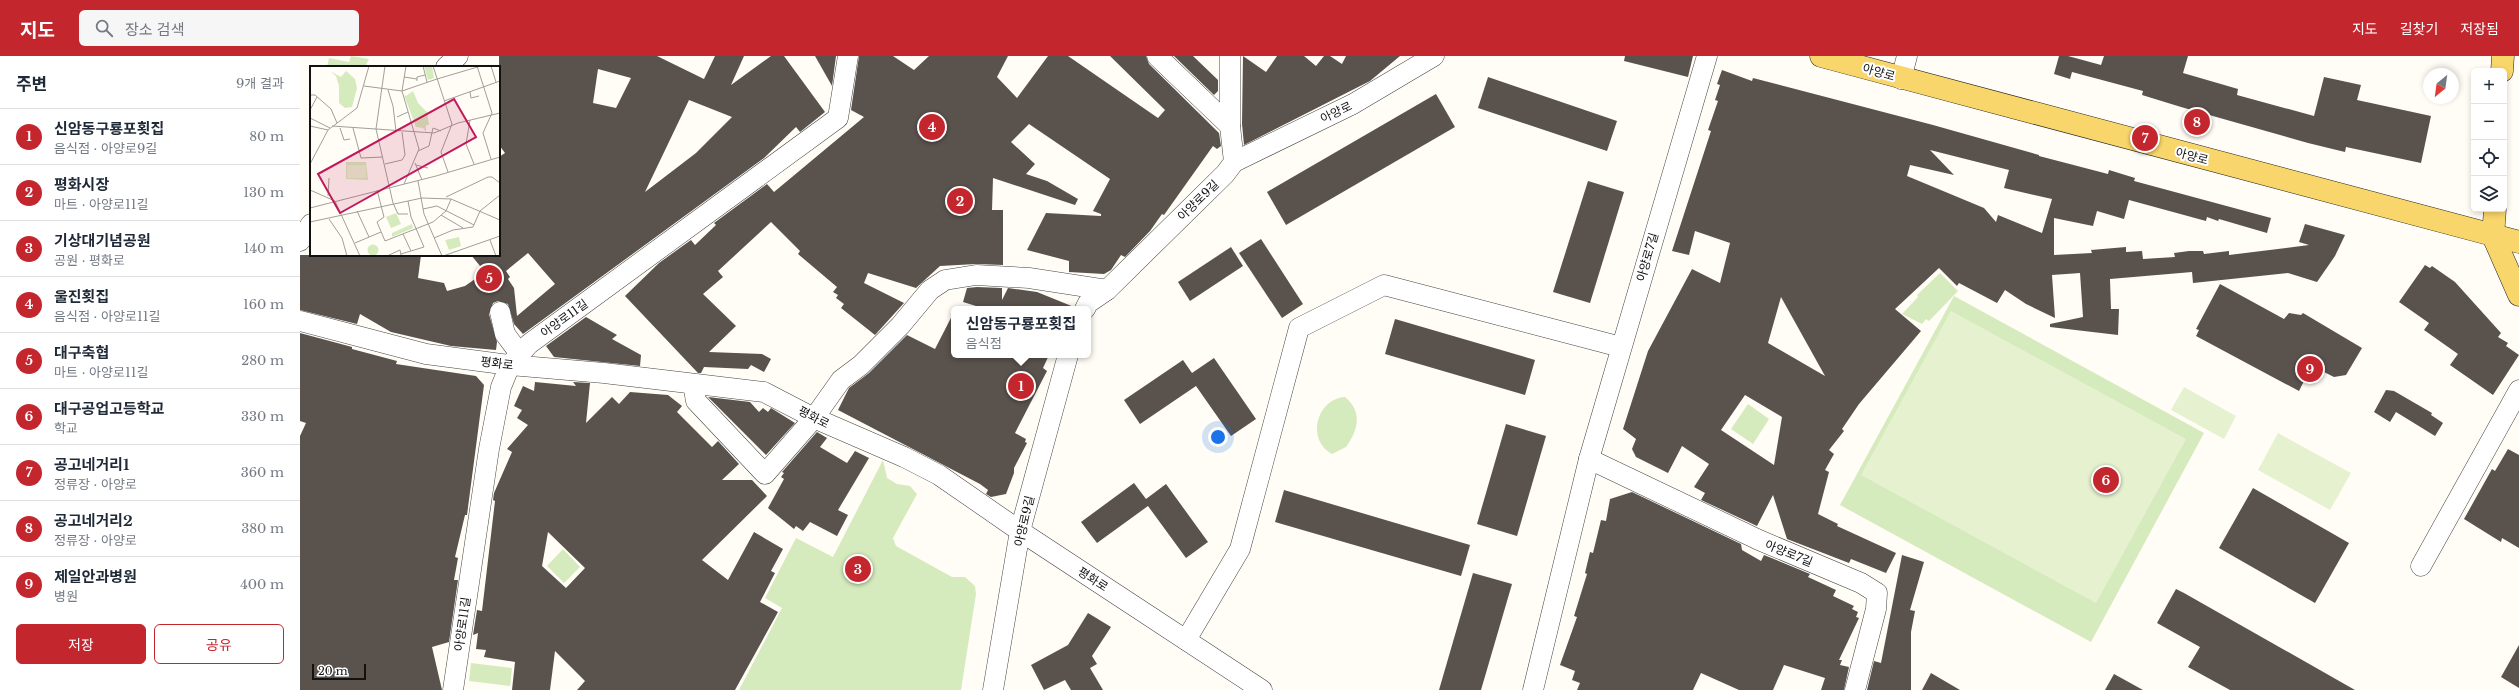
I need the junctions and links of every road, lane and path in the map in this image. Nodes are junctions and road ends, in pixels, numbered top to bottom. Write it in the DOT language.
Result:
graph roads {
  1 [pos="458,56"];
  2 [pos="848,56"];
  3 [pos="1157,56"];
  4 [pos="1230,56"];
  5 [pos="1434,56"];
  6 [pos="1707,56"];
  7 [pos="1821,56"];
  8 [pos="1907,56"];
  9 [pos="2503,56"];
  10 [pos="447,66"];
  11 [pos="2502,68"];
  12 [pos="1901,79"];
  13 [pos="1230,126"];
  14 [pos="1234,162"];
  15 [pos="2495,212"];
  16 [pos="310,226"];
  17 [pos="2493,236"];
  18 [pos="300,241"];
  19 [pos="2519,242"];
  20 [pos="1107,290"];
  21 [pos="2519,295"];
  22 [pos="1086,306"];
  23 [pos="500,312"];
  24 [pos="300,321"];
  25 [pos="1621,347"];
  26 [pos="1067,358"];
  27 [pos="515,360"];
  28 [pos="693,384"];
  29 [pos="2519,390"];
  30 [pos="814,418"];
  31 [pos="1589,459"];
  32 [pos="1020,531"];
  33 [pos="2420,566"];
  34 [pos="1186,640"];
  35 [pos="1254,688"];
  36 [pos="453,690"];
  37 [pos="993,690"];
  38 [pos="1533,690"];
  39 [pos="1855,690"];
  1 -- 10 [label="street"];
  2 -- 27 [label="street, 아양로11길"];
  3 -- 13 [label="street"];
  4 -- 13 [label="street"];
  5 -- 14 [label="street, 아양로"];
  6 -- 25 [label="street, 아양로7길"];
  7 -- 12 [label="main road, 아양로"];
  8 -- 12 [label="street"];
  9 -- 11 [label="main road"];
  12 -- 17 [label="main road, 아양로"];
  13 -- 14 [label="street"];
  14 -- 20 [label="street, 아양로9길"];
  15 -- 17 [label="main road"];
  16 -- 18 [label="street"];
  17 -- 19 [label="main road, 아양로"];
  17 -- 21 [label="main road"];
  20 -- 22 [label="street, 아양로9길"];
  20 -- 30 [label="street"];
  23 -- 27 [label="street"];
  24 -- 27 [label="street, 평화로"];
  25 -- 31 [label="street, 아양로7길"];
  25 -- 34 [label="street"];
  26 -- 32 [label="street, 아양로9길"];
  27 -- 28 [label="street, 평화로"];
  27 -- 36 [label="street, 아양로11길"];
  28 -- 30 [label="street, 평화로"];
  28 -- 30 [label="street"];
  29 -- 33 [label="street"];
  30 -- 32 [label="street, 평화로"];
  31 -- 38 [label="street, 아양로7길"];
  31 -- 39 [label="street, 아양로7길"];
  32 -- 34 [label="street, 평화로"];
  32 -- 37 [label="street, 아양로9길"];
  34 -- 35 [label="street, 평화로"];
}
